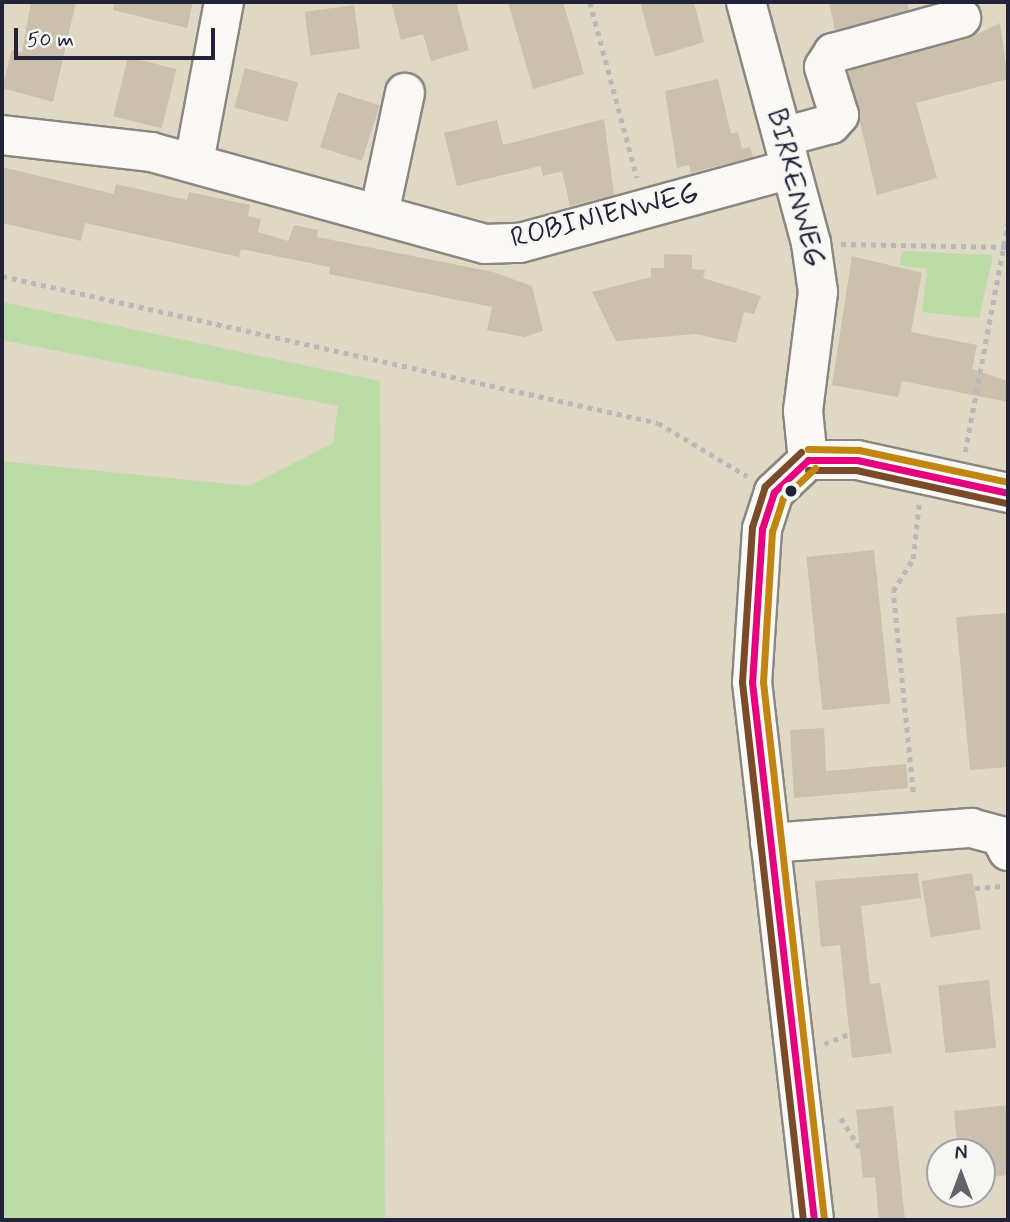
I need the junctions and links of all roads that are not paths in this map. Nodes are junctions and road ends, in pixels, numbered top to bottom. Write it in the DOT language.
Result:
graph roads {
  1 [pos="224,2"];
  2 [pos="746,2"];
  3 [pos="961,18"];
  4 [pos="405,93"];
  5 [pos="2,135"];
  6 [pos="786,153"];
  7 [pos="194,162"];
  8 [pos="379,215"];
  9 [pos="808,460"];
  10 [pos="1008,493"];
  11 [pos="770,843"];
  12 [pos="1006,869"];
  13 [pos="814,1220"];
  1 -- 7 [label="street"];
  2 -- 6 [label="street, BIRKENWEG"];
  3 -- 6 [label="street, ROBINIENWEG"];
  4 -- 8 [label="street"];
  5 -- 7 [label="street, ROBINIENWEG"];
  6 -- 8 [label="street, ROBINIENWEG"];
  6 -- 9 [label="street, BIRKENWEG"];
  7 -- 8 [label="street, ROBINIENWEG"];
  9 -- 10 [label="street"];
  9 -- 11 [label="street"];
  11 -- 12 [label="street"];
  11 -- 13 [label="street"];
}
